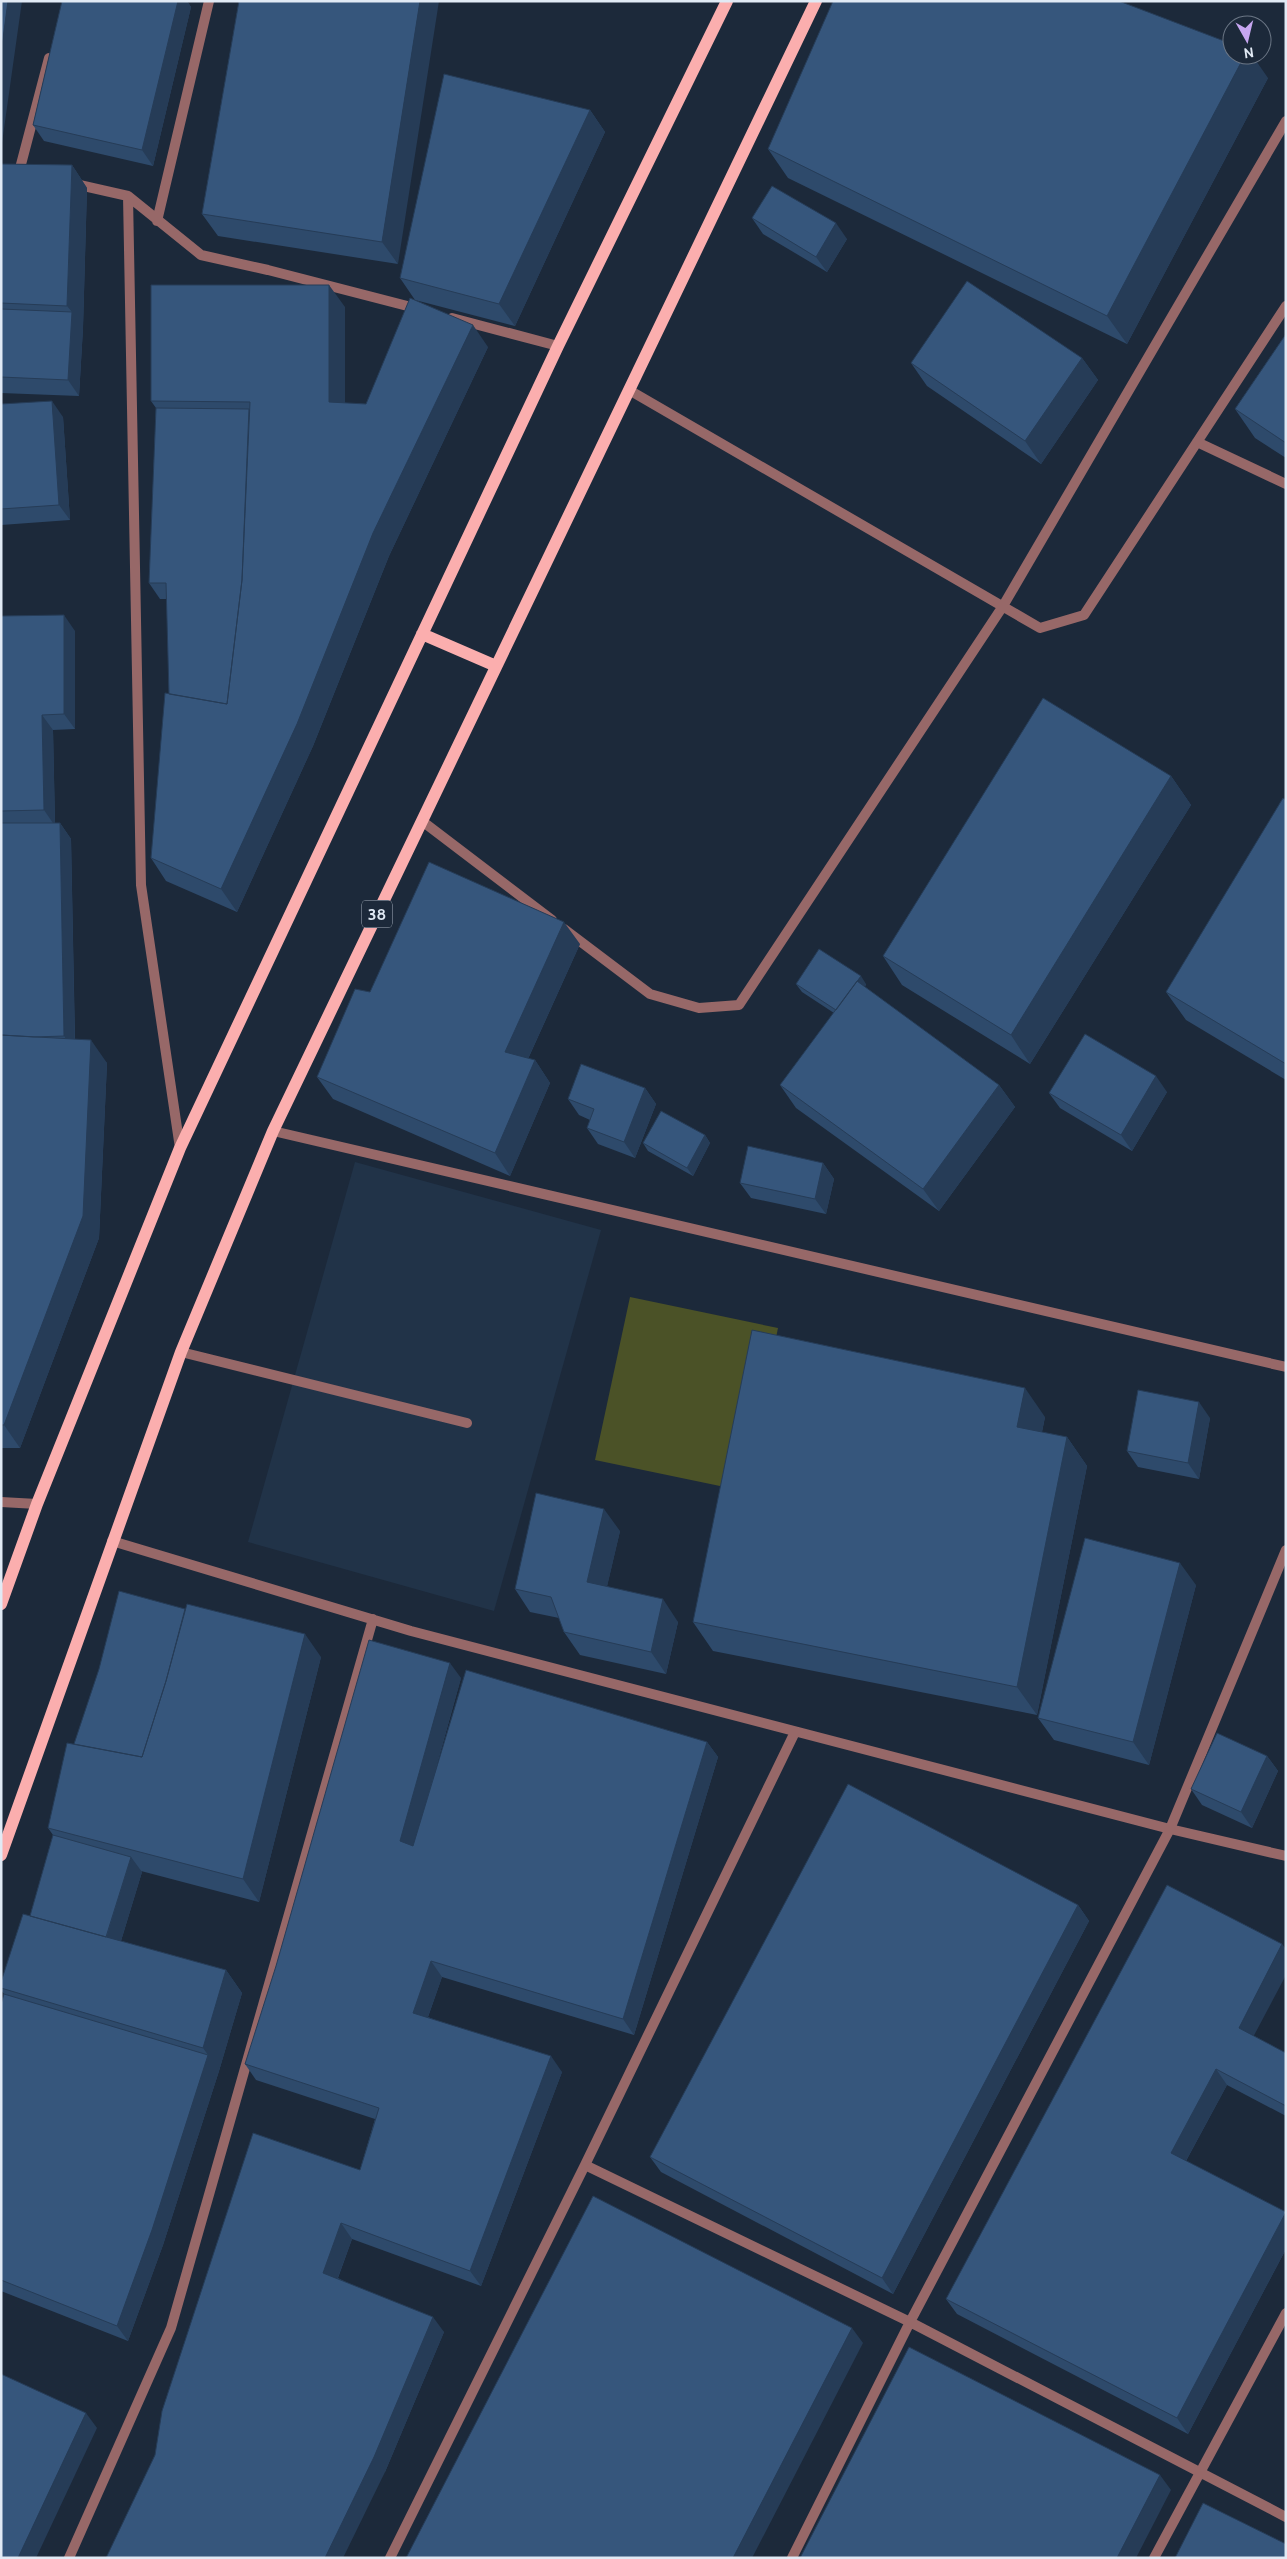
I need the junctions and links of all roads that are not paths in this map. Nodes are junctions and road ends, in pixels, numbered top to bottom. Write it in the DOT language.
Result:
graph roads {
  1 [pos="209,1"];
  2 [pos="727,1"];
  3 [pos="816,1"];
  4 [pos="51,49"];
  5 [pos="1286,121"];
  6 [pos="19,173"];
  7 [pos="65,182"];
  8 [pos="128,196"];
  9 [pos="157,221"];
  10 [pos="1286,306"];
  11 [pos="558,346"];
  12 [pos="629,390"];
  13 [pos="1197,442"];
  14 [pos="1286,484"];
  15 [pos="1003,606"];
  16 [pos="422,634"];
  17 [pos="496,666"];
  18 [pos="422,821"];
  19 [pos="273,1131"];
  20 [pos="180,1148"];
  21 [pos="181,1352"];
  22 [pos="1286,1367"];
  23 [pos="467,1423"];
  24 [pos="1,1502"];
  25 [pos="37,1504"];
  26 [pos="112,1541"];
  27 [pos="1286,1550"];
  28 [pos="1,1604"];
  29 [pos="373,1619"];
  30 [pos="795,1732"];
  31 [pos="1170,1829"];
  32 [pos="1,1854"];
  33 [pos="1286,1856"];
  34 [pos="585,2165"];
  35 [pos="1286,2313"];
  36 [pos="910,2322"];
  37 [pos="1199,2474"];
  38 [pos="1286,2517"];
  39 [pos="69,2558"];
  40 [pos="390,2558"];
  41 [pos="792,2558"];
  42 [pos="1154,2558"];
  1 -- 9 [label="street"];
  2 -- 11 [label="main road"];
  3 -- 12 [label="main road, 38"];
  4 -- 6 [label="street"];
  5 -- 15 [label="street"];
  7 -- 8 [label="street"];
  8 -- 9 [label="street"];
  8 -- 20 [label="street"];
  9 -- 11 [label="street"];
  10 -- 13 [label="street"];
  11 -- 16 [label="main road"];
  12 -- 15 [label="street"];
  12 -- 17 [label="main road, 38"];
  13 -- 14 [label="street"];
  13 -- 15 [label="street"];
  15 -- 18 [label="street"];
  16 -- 17 [label="main road"];
  16 -- 20 [label="main road"];
  17 -- 18 [label="main road, 38"];
  18 -- 19 [label="main road, 38"];
  19 -- 21 [label="main road, 38"];
  19 -- 22 [label="street"];
  20 -- 25 [label="main road"];
  21 -- 23 [label="street"];
  21 -- 26 [label="main road, 38"];
  24 -- 25 [label="street"];
  25 -- 28 [label="main road"];
  26 -- 29 [label="street"];
  26 -- 32 [label="main road, 38"];
  27 -- 31 [label="street"];
  29 -- 30 [label="street"];
  29 -- 39 [label="street"];
  30 -- 31 [label="street"];
  30 -- 34 [label="street"];
  31 -- 33 [label="street"];
  31 -- 36 [label="street"];
  34 -- 36 [label="street"];
  34 -- 40 [label="street"];
  35 -- 37 [label="street"];
  36 -- 37 [label="street"];
  36 -- 41 [label="street"];
  37 -- 38 [label="street"];
  37 -- 42 [label="street"];
}
